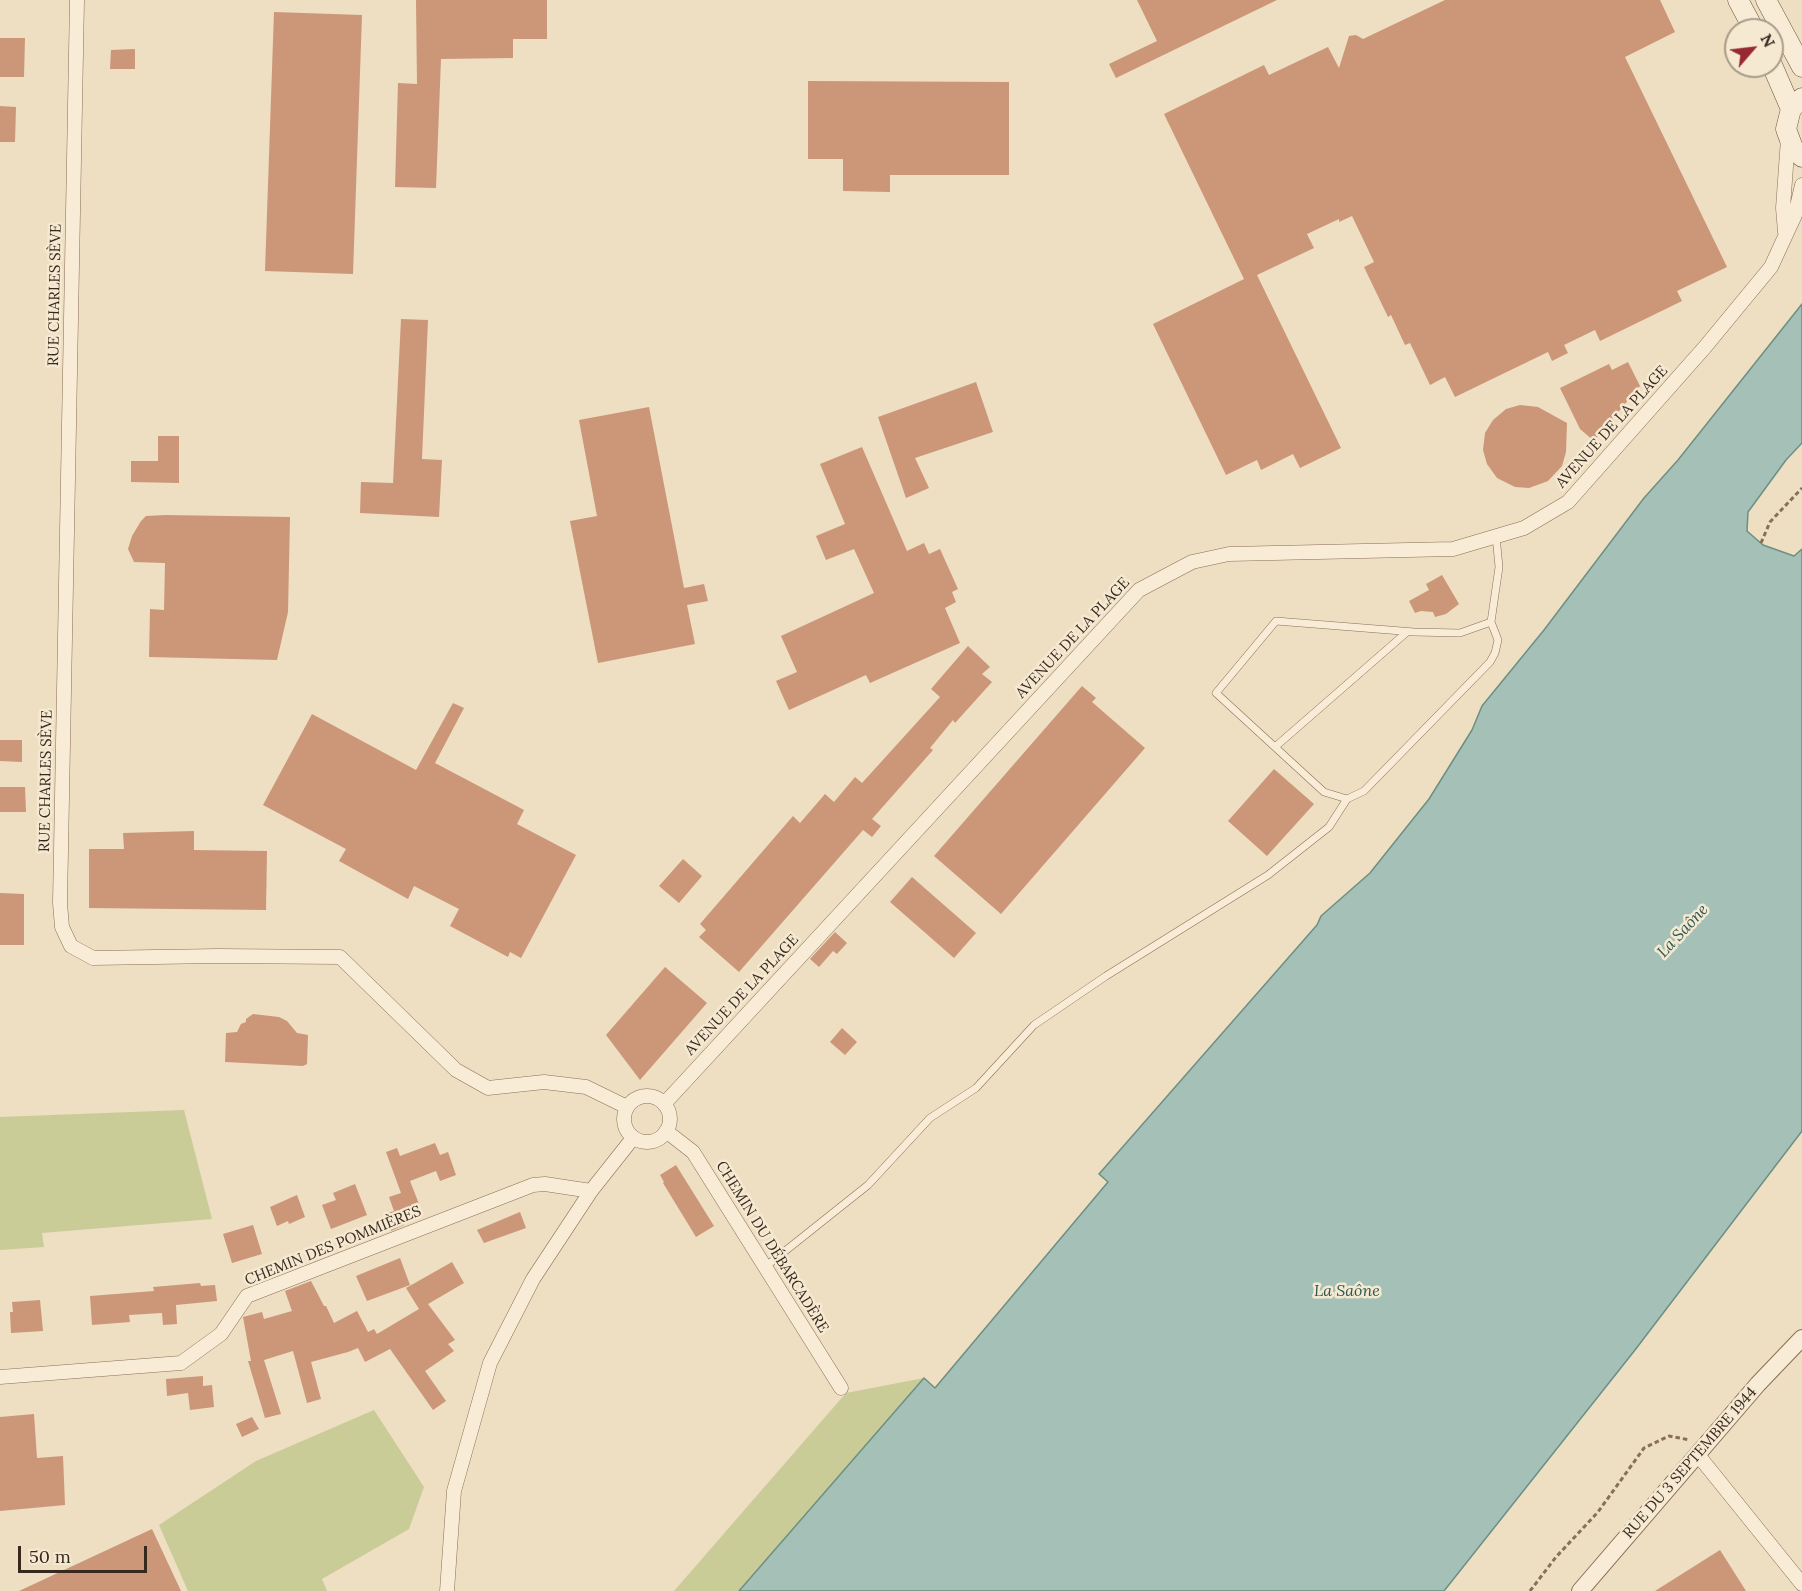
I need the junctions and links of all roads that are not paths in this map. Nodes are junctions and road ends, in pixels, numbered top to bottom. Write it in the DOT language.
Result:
graph roads {
  1 [pos="77,0"];
  2 [pos="1738,0"];
  3 [pos="1766,0"];
  4 [pos="1748,18"];
  5 [pos="1802,67"];
  6 [pos="1780,78"];
  7 [pos="1796,104"];
  8 [pos="1788,139"];
  9 [pos="1802,157"];
  10 [pos="1802,186"];
  11 [pos="1798,214"];
  12 [pos="1786,237"];
  13 [pos="1496,536"];
  14 [pos="1491,622"];
  15 [pos="1407,632"];
  16 [pos="1275,747"];
  17 [pos="1347,799"];
  18 [pos="664,1104"];
  19 [pos="627,1107"];
  20 [pos="666,1131"];
  21 [pos="633,1138"];
  22 [pos="591,1191"];
  23 [pos="765,1267"];
  24 [pos="1802,1338"];
  25 [pos="0,1377"];
  26 [pos="841,1388"];
  27 [pos="1694,1448"];
  28 [pos="1802,1584"];
  29 [pos="447,1591"];
  30 [pos="1580,1591"];
  1 -- 19 [label="street, RUE CHARLES SÈVE"];
  2 -- 4 [label="main road"];
  3 -- 5 [label="main road"];
  6 -- 7 [label="main road"];
  7 -- 8 [label="main road"];
  8 -- 9 [label="main road"];
  8 -- 12 [label="street"];
  10 -- 11 [label="street, AVENUE DE LA PLAGE"];
  11 -- 12 [label="street, AVENUE DE LA PLAGE"];
  12 -- 13 [label="street, AVENUE DE LA PLAGE"];
  13 -- 14 [label="lane"];
  13 -- 18 [label="street, AVENUE DE LA PLAGE"];
  14 -- 15 [label="lane"];
  14 -- 17 [label="lane"];
  15 -- 16 [label="lane"];
  15 -- 16 [label="lane"];
  16 -- 17 [label="lane"];
  17 -- 23 [label="lane"];
  18 -- 19 [label="street"];
  18 -- 20 [label="street"];
  19 -- 21 [label="street"];
  20 -- 21 [label="street"];
  20 -- 23 [label="street, CHEMIN DU DÉBARCADÈRE"];
  21 -- 22 [label="street"];
  22 -- 25 [label="street, CHEMIN DES POMMIÈRES"];
  22 -- 29 [label="street"];
  23 -- 26 [label="street, CHEMIN DU DÉBARCADÈRE"];
  24 -- 27 [label="street, RUE DU 3 SEPTEMBRE 1944"];
  27 -- 28 [label="street"];
  27 -- 30 [label="street, RUE DU 3 SEPTEMBRE 1944"];
}
